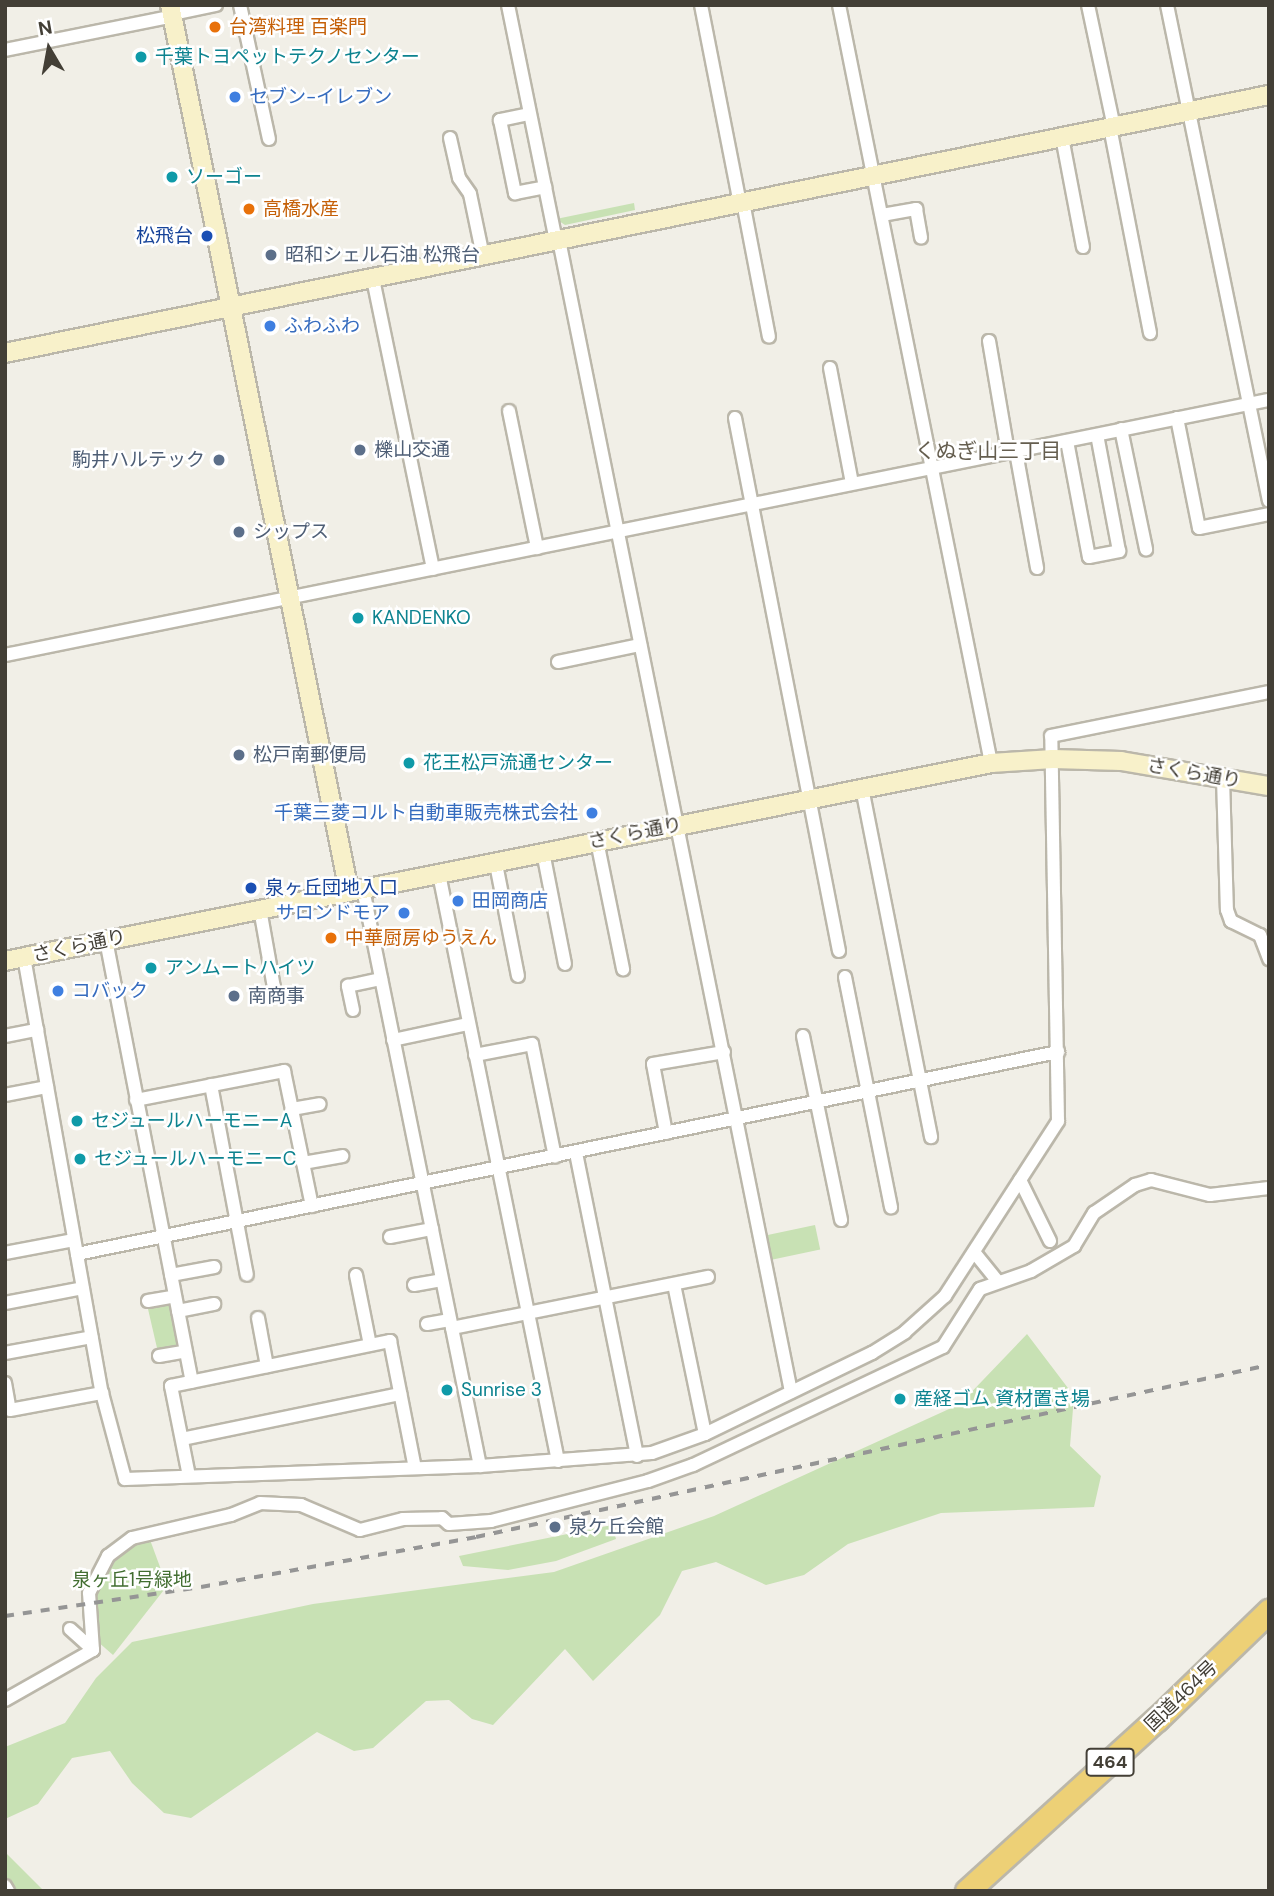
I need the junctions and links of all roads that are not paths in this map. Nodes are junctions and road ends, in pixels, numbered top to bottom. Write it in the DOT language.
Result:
graph roads {
  1 [pos="216,5"];
  2 [pos="240,5"];
  3 [pos="508,5"];
  4 [pos="701,5"];
  5 [pos="839,5"];
  6 [pos="1088,5"];
  7 [pos="1167,5"];
  8 [pos="172,12"];
  9 [pos="5,50"];
  10 [pos="1269,95"];
  11 [pos="1189,111"];
  12 [pos="530,114"];
  13 [pos="1112,127"];
  14 [pos="1062,137"];
  15 [pos="450,138"];
  16 [pos="269,139"];
  17 [pos="873,176"];
  18 [pos="545,187"];
  19 [pos="742,202"];
  20 [pos="881,215"];
  21 [pos="921,238"];
  22 [pos="558,240"];
  23 [pos="1083,247"];
  24 [pos="483,256"];
  25 [pos="373,279"];
  26 [pos="231,307"];
  27 [pos="1150,333"];
  28 [pos="769,337"];
  29 [pos="989,341"];
  30 [pos="5,352"];
  31 [pos="830,368"];
  32 [pos="1269,400"];
  33 [pos="1249,404"];
  34 [pos="509,411"];
  35 [pos="735,418"];
  36 [pos="1177,418"];
  37 [pos="1121,429"];
  38 [pos="1097,435"];
  39 [pos="1067,441"];
  40 [pos="1012,452"];
  41 [pos="934,467"];
  42 [pos="852,483"];
  43 [pos="1269,501"];
  44 [pos="752,505"];
  45 [pos="1269,514"];
  46 [pos="617,532"];
  47 [pos="537,548"];
  48 [pos="1146,549"];
  49 [pos="1037,568"];
  50 [pos="433,569"];
  51 [pos="291,598"];
  52 [pos="640,645"];
  53 [pos="5,655"];
  54 [pos="558,662"];
  55 [pos="1269,692"];
  56 [pos="1053,759"];
  57 [pos="992,764"];
  58 [pos="1223,778"];
  59 [pos="1269,786"];
  60 [pos="862,788"];
  61 [pos="809,799"];
  62 [pos="677,824"];
  63 [pos="597,841"];
  64 [pos="542,852"];
  65 [pos="496,864"];
  66 [pos="439,874"];
  67 [pos="356,890"];
  68 [pos="260,909"];
  69 [pos="106,940"];
  70 [pos="839,951"];
  71 [pos="24,957"];
  72 [pos="1269,959"];
  73 [pos="5,961"];
  74 [pos="565,964"];
  75 [pos="623,969"];
  76 [pos="518,976"];
  77 [pos="845,977"];
  78 [pos="380,979"];
  79 [pos="275,993"];
  80 [pos="352,1010"];
  81 [pos="468,1024"];
  82 [pos="37,1030"];
  83 [pos="5,1036"];
  84 [pos="803,1036"];
  85 [pos="393,1040"];
  86 [pos="724,1052"];
  87 [pos="1058,1052"];
  88 [pos="475,1055"];
  89 [pos="920,1080"];
  90 [pos="211,1085"];
  91 [pos="47,1087"];
  92 [pos="868,1091"];
  93 [pos="5,1095"];
  94 [pos="136,1100"];
  95 [pos="817,1102"];
  96 [pos="320,1104"];
  97 [pos="292,1109"];
  98 [pos="737,1118"];
  99 [pos="666,1133"];
  100 [pos="931,1137"];
  101 [pos="576,1153"];
  102 [pos="342,1156"];
  103 [pos="555,1157"];
  104 [pos="303,1163"];
  105 [pos="500,1168"];
  106 [pos="1020,1180"];
  107 [pos="423,1184"];
  108 [pos="1269,1188"];
  109 [pos="312,1206"];
  110 [pos="891,1207"];
  111 [pos="841,1220"];
  112 [pos="237,1221"];
  113 [pos="432,1229"];
  114 [pos="163,1236"];
  115 [pos="390,1237"];
  116 [pos="74,1240"];
  117 [pos="1050,1241"];
  118 [pos="974,1252"];
  119 [pos="5,1253"];
  120 [pos="77,1254"];
  121 [pos="214,1267"];
  122 [pos="171,1275"];
  123 [pos="247,1275"];
  124 [pos="356,1275"];
  125 [pos="708,1277"];
  126 [pos="442,1280"];
  127 [pos="997,1280"];
  128 [pos="674,1283"];
  129 [pos="414,1285"];
  130 [pos="83,1288"];
  131 [pos="175,1296"];
  132 [pos="606,1297"];
  133 [pos="148,1301"];
  134 [pos="5,1303"];
  135 [pos="214,1304"];
  136 [pos="178,1311"];
  137 [pos="529,1312"];
  138 [pos="258,1318"];
  139 [pos="427,1324"];
  140 [pos="451,1324"];
  141 [pos="92,1336"];
  142 [pos="370,1345"];
  143 [pos="186,1351"];
  144 [pos="5,1353"];
  145 [pos="159,1356"];
  146 [pos="267,1366"];
  147 [pos="192,1382"];
  148 [pos="5,1383"];
  149 [pos="102,1392"];
  150 [pos="791,1392"];
  151 [pos="400,1394"];
  152 [pos="705,1434"];
  153 [pos="181,1439"];
  154 [pos="637,1455"];
  155 [pos="558,1461"];
  156 [pos="480,1466"];
  157 [pos="415,1468"];
  158 [pos="189,1476"];
  159 [pos="1269,1611"];
  160 [pos="70,1629"];
  161 [pos="93,1650"];
  162 [pos="5,1700"];
  163 [pos="5,1886"];
  164 [pos="8,1891"];
  165 [pos="967,1891"];
  1 -- 8 [label="street"];
  2 -- 16 [label="street"];
  3 -- 12 [label="street"];
  4 -- 19 [label="street"];
  5 -- 17 [label="street"];
  6 -- 13 [label="street"];
  7 -- 11 [label="street"];
  8 -- 9 [label="street"];
  8 -- 26 [label="street"];
  10 -- 11 [label="street"];
  11 -- 13 [label="street"];
  11 -- 33 [label="street"];
  12 -- 18 [label="street"];
  12 -- 18 [label="street"];
  13 -- 14 [label="street"];
  13 -- 27 [label="street"];
  14 -- 17 [label="street"];
  14 -- 23 [label="street"];
  15 -- 24 [label="street"];
  17 -- 19 [label="street"];
  17 -- 20 [label="street"];
  18 -- 22 [label="street"];
  19 -- 22 [label="street"];
  19 -- 28 [label="street"];
  20 -- 21 [label="street"];
  20 -- 41 [label="street"];
  22 -- 24 [label="street"];
  22 -- 46 [label="street"];
  24 -- 25 [label="street"];
  25 -- 26 [label="street"];
  25 -- 50 [label="street"];
  26 -- 30 [label="street"];
  26 -- 51 [label="street"];
  29 -- 40 [label="street"];
  31 -- 42 [label="street"];
  32 -- 33 [label="street"];
  33 -- 36 [label="street"];
  33 -- 43 [label="street"];
  34 -- 47 [label="street"];
  35 -- 44 [label="street"];
  36 -- 37 [label="street"];
  36 -- 45 [label="street"];
  37 -- 38 [label="street"];
  37 -- 48 [label="street"];
  38 -- 39 [label="street"];
  38 -- 39 [label="street"];
  39 -- 40 [label="street"];
  40 -- 41 [label="street"];
  40 -- 49 [label="street"];
  41 -- 42 [label="street"];
  41 -- 57 [label="street"];
  42 -- 44 [label="street"];
  44 -- 46 [label="street"];
  44 -- 61 [label="street"];
  46 -- 47 [label="street"];
  46 -- 52 [label="street"];
  47 -- 50 [label="street"];
  50 -- 51 [label="street"];
  51 -- 53 [label="street"];
  51 -- 67 [label="street"];
  52 -- 54 [label="street"];
  52 -- 62 [label="street"];
  55 -- 56 [label="street"];
  56 -- 57 [label="street, さくら通り"];
  56 -- 58 [label="street, さくら通り"];
  56 -- 87 [label="street"];
  57 -- 60 [label="street, さくら通り"];
  58 -- 59 [label="street, さくら通り"];
  58 -- 72 [label="street"];
  60 -- 61 [label="street, さくら通り"];
  60 -- 89 [label="street"];
  61 -- 62 [label="street, さくら通り"];
  61 -- 70 [label="street"];
  62 -- 63 [label="street, さくら通り"];
  62 -- 86 [label="street"];
  63 -- 64 [label="street, さくら通り"];
  63 -- 75 [label="street"];
  64 -- 65 [label="street, さくら通り"];
  64 -- 74 [label="street"];
  65 -- 66 [label="street, さくら通り"];
  65 -- 76 [label="street"];
  66 -- 67 [label="street, さくら通り"];
  66 -- 81 [label="street"];
  67 -- 68 [label="street, さくら通り"];
  67 -- 78 [label="street"];
  68 -- 69 [label="street, さくら通り"];
  68 -- 79 [label="street"];
  69 -- 71 [label="street, さくら通り"];
  69 -- 94 [label="street"];
  71 -- 73 [label="street, さくら通り"];
  71 -- 82 [label="street"];
  77 -- 92 [label="street"];
  78 -- 80 [label="street"];
  78 -- 85 [label="street"];
  81 -- 85 [label="street"];
  81 -- 88 [label="street"];
  82 -- 83 [label="street"];
  82 -- 91 [label="street"];
  84 -- 95 [label="street"];
  85 -- 107 [label="street"];
  86 -- 98 [label="street"];
  86 -- 99 [label="street"];
  87 -- 89 [label="street"];
  87 -- 106 [label="street"];
  88 -- 103 [label="street"];
  88 -- 105 [label="street"];
  89 -- 92 [label="street"];
  89 -- 100 [label="street"];
  90 -- 94 [label="street"];
  90 -- 97 [label="street"];
  90 -- 112 [label="street"];
  91 -- 93 [label="street"];
  91 -- 116 [label="street"];
  92 -- 95 [label="street"];
  92 -- 110 [label="street"];
  94 -- 114 [label="street"];
  95 -- 98 [label="street"];
  95 -- 111 [label="street"];
  96 -- 97 [label="street"];
  97 -- 104 [label="street"];
  98 -- 99 [label="street"];
  98 -- 150 [label="street"];
  99 -- 101 [label="street"];
  101 -- 103 [label="street"];
  101 -- 132 [label="street"];
  102 -- 104 [label="street"];
  103 -- 105 [label="street"];
  104 -- 109 [label="street"];
  105 -- 107 [label="street"];
  105 -- 137 [label="street"];
  106 -- 117 [label="street"];
  106 -- 118 [label="street"];
  107 -- 109 [label="street"];
  107 -- 113 [label="street"];
  108 -- 127 [label="street"];
  109 -- 112 [label="street"];
  112 -- 114 [label="street"];
  112 -- 123 [label="street"];
  113 -- 115 [label="street"];
  113 -- 126 [label="street"];
  114 -- 120 [label="street"];
  114 -- 122 [label="street"];
  116 -- 119 [label="street"];
  116 -- 120 [label="street"];
  118 -- 127 [label="street"];
  118 -- 150 [label="street"];
  120 -- 130 [label="street"];
  121 -- 122 [label="street"];
  122 -- 131 [label="street"];
  124 -- 142 [label="street"];
  125 -- 128 [label="street"];
  126 -- 129 [label="street"];
  126 -- 140 [label="street"];
  127 -- 161 [label="street"];
  128 -- 132 [label="street"];
  128 -- 152 [label="street"];
  130 -- 134 [label="street"];
  130 -- 141 [label="street"];
  131 -- 133 [label="street"];
  131 -- 136 [label="street"];
  132 -- 137 [label="street"];
  132 -- 154 [label="street"];
  135 -- 136 [label="street"];
  136 -- 143 [label="street"];
  137 -- 140 [label="street"];
  137 -- 155 [label="street"];
  138 -- 146 [label="street"];
  139 -- 140 [label="street"];
  140 -- 156 [label="street"];
  141 -- 144 [label="street"];
  141 -- 149 [label="street"];
  142 -- 146 [label="street"];
  142 -- 151 [label="street"];
  143 -- 145 [label="street"];
  143 -- 147 [label="street"];
  146 -- 147 [label="street"];
  147 -- 153 [label="street"];
  148 -- 149 [label="street"];
  149 -- 158 [label="street"];
  150 -- 152 [label="street"];
  151 -- 153 [label="street"];
  151 -- 157 [label="street"];
  152 -- 154 [label="street"];
  153 -- 158 [label="street"];
  154 -- 155 [label="street"];
  155 -- 156 [label="street"];
  156 -- 157 [label="street"];
  157 -- 158 [label="street"];
  159 -- 165 [label="highway, 国道464号 / 464"];
  160 -- 161 [label="street"];
  161 -- 162 [label="street"];
  163 -- 164 [label="street"];
}
